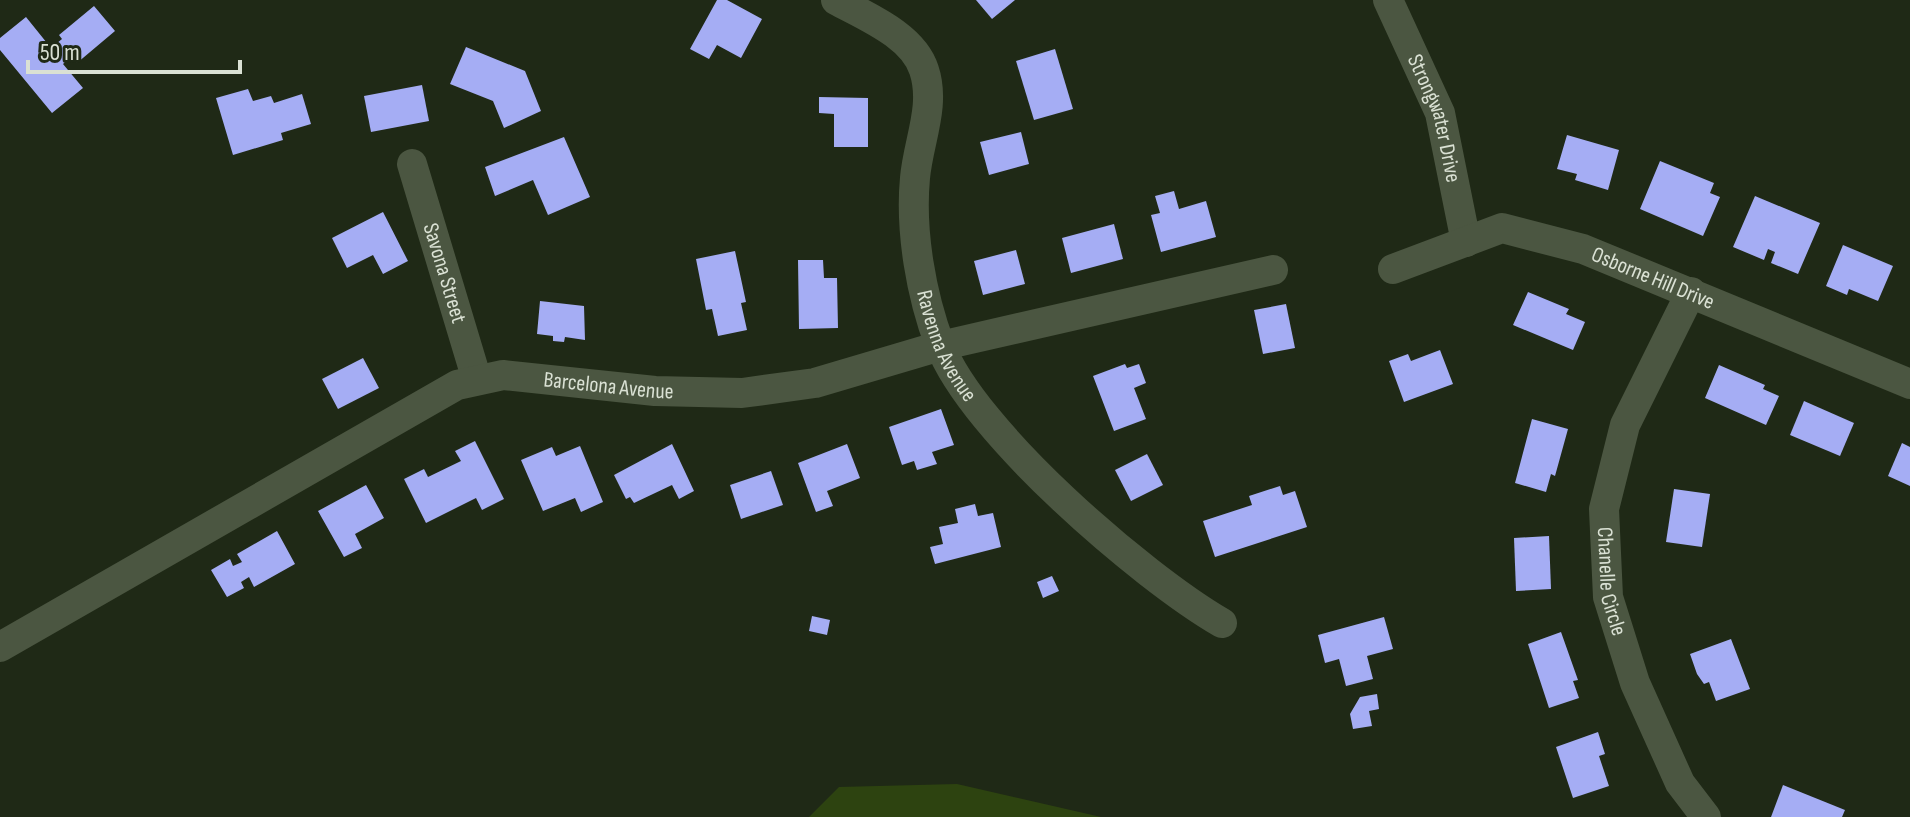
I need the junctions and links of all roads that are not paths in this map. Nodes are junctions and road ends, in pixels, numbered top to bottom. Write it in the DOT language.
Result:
graph roads {
  1 [pos="836,0"];
  2 [pos="1388,0"];
  3 [pos="412,164"];
  4 [pos="1466,242"];
  5 [pos="1393,269"];
  6 [pos="1273,270"];
  7 [pos="1691,292"];
  8 [pos="940,346"];
  9 [pos="477,380"];
  10 [pos="1910,384"];
  11 [pos="1222,623"];
  12 [pos="0,647"];
  13 [pos="1706,817"];
  1 -- 8 [label="street, Ravenna Avenue"];
  2 -- 4 [label="street, Strongwater Drive"];
  3 -- 9 [label="street, Savona Street"];
  4 -- 5 [label="street, Osborne Hill Drive"];
  4 -- 7 [label="street, Osborne Hill Drive"];
  6 -- 8 [label="street, Barcelona Avenue"];
  7 -- 10 [label="street, Osborne Hill Drive"];
  7 -- 13 [label="street, Chanelle Circle"];
  8 -- 9 [label="street, Barcelona Avenue"];
  8 -- 11 [label="street, Ravenna Avenue"];
  9 -- 12 [label="street, Barcelona Avenue"];
}
